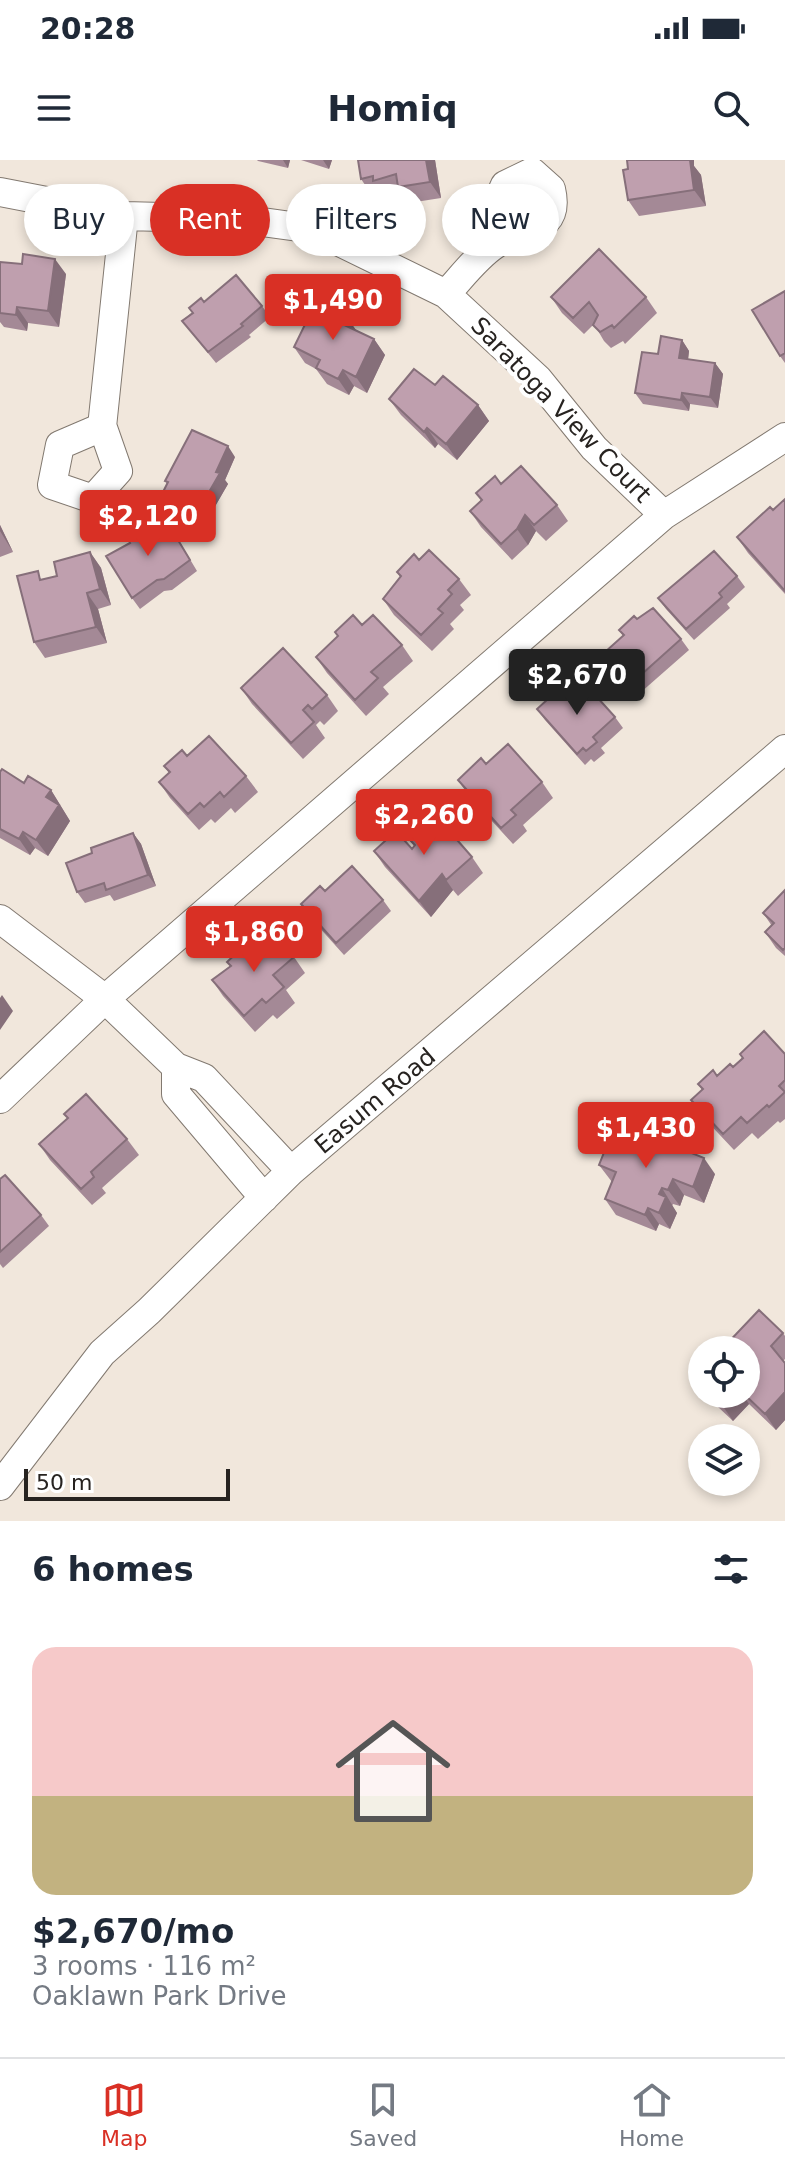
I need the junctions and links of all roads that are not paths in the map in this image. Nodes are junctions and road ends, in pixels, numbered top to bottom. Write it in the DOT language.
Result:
graph roads {
  1 [pos="0,192"];
  2 [pos="24,197"];
  3 [pos="134,216"];
  4 [pos="120,256"];
  5 [pos="483,256"];
  6 [pos="446,294"];
  7 [pos="103,428"];
  8 [pos="785,437"];
  9 [pos="664,515"];
  10 [pos="785,749"];
  11 [pos="0,919"];
  12 [pos="105,999"];
  13 [pos="176,1067"];
  14 [pos="0,1099"];
  15 [pos="291,1171"];
  16 [pos="264,1198"];
  17 [pos="0,1486"];
  1 -- 2 [label="street, Saratoga View Court"];
  3 -- 6 [label="street, Saratoga View Court"];
  4 -- 7 [label="street"];
  5 -- 6 [label="street"];
  6 -- 9 [label="street, Saratoga View Court"];
  8 -- 9 [label="street"];
  9 -- 12 [label="street"];
  10 -- 15 [label="street, Easum Road"];
  11 -- 12 [label="street"];
  12 -- 13 [label="street"];
  12 -- 14 [label="street"];
  13 -- 15 [label="street"];
  13 -- 16 [label="street"];
  15 -- 16 [label="street, Easum Road"];
  16 -- 17 [label="street, Easum Road"];
}
